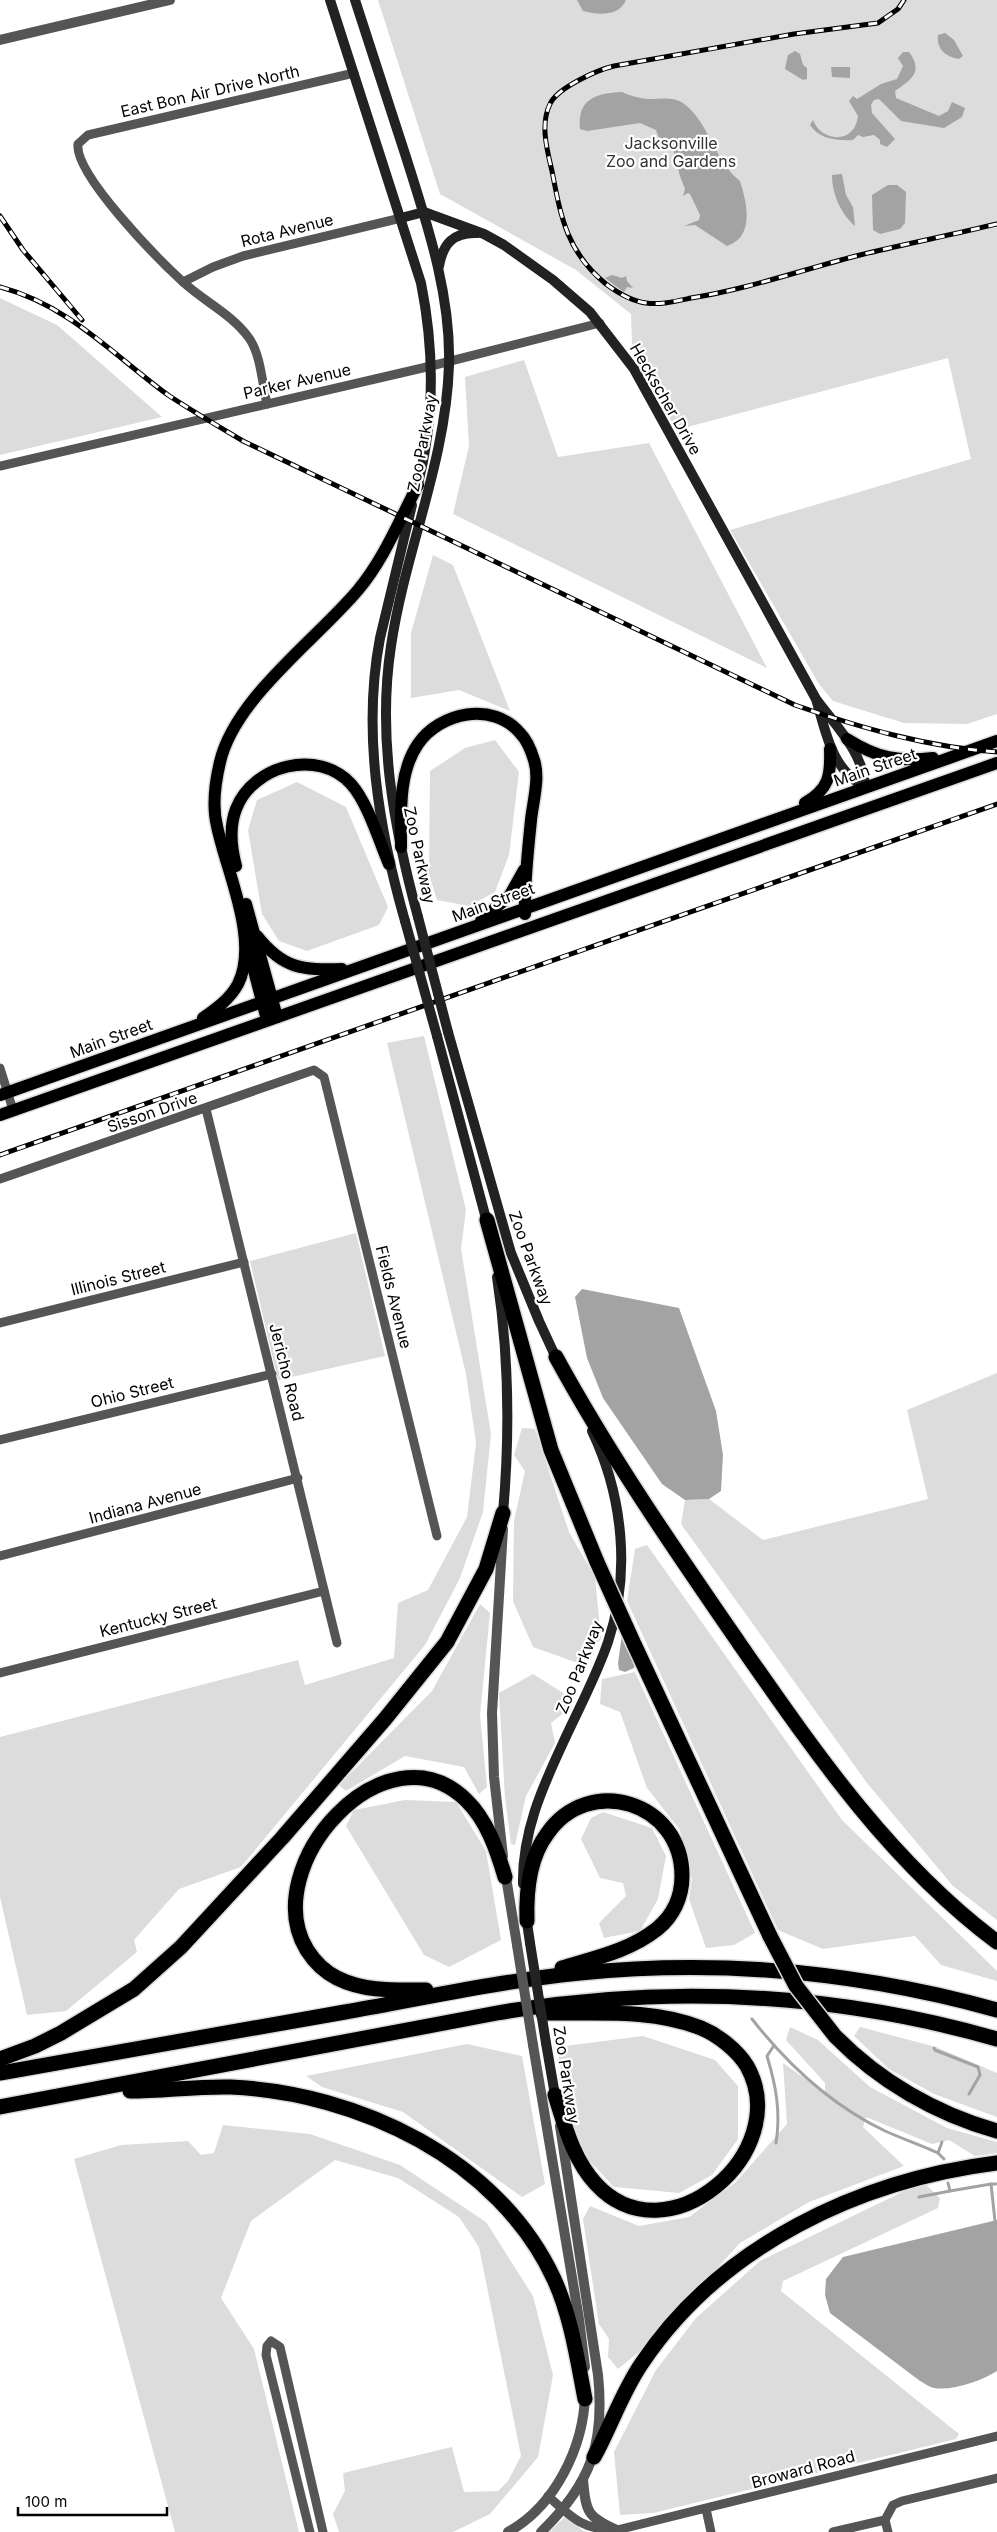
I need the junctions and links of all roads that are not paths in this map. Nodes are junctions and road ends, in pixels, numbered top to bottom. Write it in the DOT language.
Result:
graph roads {
  1 [pos="170,0"];
  2 [pos="330,0"];
  3 [pos="355,0"];
  4 [pos="0,40"];
  5 [pos="354,73"];
  6 [pos="424,212"];
  7 [pos="401,218"];
  8 [pos="484,234"];
  9 [pos="438,272"];
  10 [pos="183,282"];
  11 [pos="600,324"];
  12 [pos="449,362"];
  13 [pos="431,366"];
  14 [pos="267,404"];
  15 [pos="0,466"];
  16 [pos="418,485"];
  17 [pos="816,699"];
  18 [pos="847,739"];
  19 [pos="997,741"];
  20 [pos="830,749"];
  21 [pos="958,755"];
  22 [pos="997,763"];
  23 [pos="865,787"];
  24 [pos="902,796"];
  25 [pos="847,815"];
  26 [pos="784,816"];
  27 [pos="401,848"];
  28 [pos="389,864"];
  29 [pos="526,866"];
  30 [pos="525,908"];
  31 [pos="476,926"];
  32 [pos="526,928"];
  33 [pos="248,929"];
  34 [pos="354,969"];
  35 [pos="267,1000"];
  36 [pos="272,1019"];
  37 [pos="187,1028"];
  38 [pos="0,1068"];
  39 [pos="314,1070"];
  40 [pos="4,1093"];
  41 [pos="206,1109"];
  42 [pos="12,1110"];
  43 [pos="0,1115"];
  44 [pos="0,1179"];
  45 [pos="487,1220"];
  46 [pos="244,1262"];
  47 [pos="0,1323"];
  48 [pos="556,1356"];
  49 [pos="272,1374"];
  50 [pos="0,1440"];
  51 [pos="298,1478"];
  52 [pos="503,1513"];
  53 [pos="437,1536"];
  54 [pos="0,1556"];
  55 [pos="324,1591"];
  56 [pos="337,1643"];
  57 [pos="0,1673"];
  58 [pos="505,1877"];
  59 [pos="527,1922"];
  60 [pos="997,1942"];
  61 [pos="520,1981"];
  62 [pos="472,1990"];
  63 [pos="997,2010"];
  64 [pos="496,2013"];
  65 [pos="997,2039"];
  66 [pos="0,2059"];
  67 [pos="0,2073"];
  68 [pos="90,2091"];
  69 [pos="555,2095"];
  70 [pos="0,2107"];
  71 [pos="997,2131"];
  72 [pos="997,2163"];
  73 [pos="584,2399"];
  74 [pos="997,2436"];
  75 [pos="594,2457"];
  76 [pos="997,2478"];
  77 [pos="583,2480"];
  78 [pos="548,2496"];
  79 [pos="563,2509"];
  80 [pos="706,2509"];
  81 [pos="884,2520"];
  82 [pos="614,2531"];
  83 [pos="310,2532"];
  84 [pos="323,2532"];
  85 [pos="508,2532"];
  86 [pos="541,2532"];
  87 [pos="711,2532"];
  88 [pos="833,2532"];
  89 [pos="888,2532"];
  1 -- 4 [label="street"];
  2 -- 5 [label="main road, Zoo Parkway"];
  3 -- 6 [label="main road, Zoo Parkway"];
  5 -- 7 [label="main road, Zoo Parkway"];
  5 -- 10 [label="street, East Bon Air Drive North"];
  6 -- 7 [label="main road"];
  6 -- 8 [label="main road, Heckscher Drive"];
  6 -- 9 [label="main road, Zoo Parkway"];
  7 -- 10 [label="street, Rota Avenue"];
  7 -- 13 [label="main road, Zoo Parkway"];
  8 -- 9 [label="main road"];
  8 -- 11 [label="main road, Heckscher Drive"];
  9 -- 12 [label="main road, Zoo Parkway"];
  10 -- 14 [label="street"];
  11 -- 12 [label="street, Parker Avenue"];
  11 -- 17 [label="main road, Heckscher Drive"];
  12 -- 13 [label="street, Parker Avenue"];
  12 -- 27 [label="main road, Zoo Parkway"];
  13 -- 14 [label="street, Parker Avenue"];
  13 -- 16 [label="main road, Zoo Parkway"];
  14 -- 15 [label="street, Parker Avenue"];
  16 -- 28 [label="main road, Zoo Parkway"];
  16 -- 33 [label="main road"];
  17 -- 18 [label="main road, Heckscher Drive"];
  17 -- 20 [label="main road, Heckscher Drive"];
  18 -- 21 [label="main road"];
  18 -- 23 [label="main road, Heckscher Drive"];
  19 -- 21 [label="main road, Main Street"];
  20 -- 23 [label="main road, Heckscher Drive"];
  20 -- 26 [label="main road"];
  21 -- 23 [label="main road, Main Street"];
  22 -- 24 [label="main road"];
  23 -- 24 [label="main road"];
  23 -- 25 [label="main road"];
  23 -- 26 [label="main road, Main Street"];
  24 -- 25 [label="main road"];
  25 -- 32 [label="main road"];
  26 -- 30 [label="main road, Main Street"];
  27 -- 29 [label="main road"];
  27 -- 48 [label="main road, Zoo Parkway, bridge"];
  28 -- 33 [label="main road"];
  28 -- 45 [label="main road, Zoo Parkway, bridge"];
  29 -- 30 [label="main road"];
  29 -- 31 [label="main road"];
  30 -- 31 [label="main road, Main Street"];
  30 -- 32 [label="main road"];
  31 -- 34 [label="main road, Main Street"];
  32 -- 36 [label="main road"];
  33 -- 34 [label="main road"];
  33 -- 35 [label="main road"];
  33 -- 37 [label="main road"];
  34 -- 35 [label="main road, Main Street"];
  35 -- 36 [label="main road"];
  35 -- 37 [label="main road, Main Street"];
  36 -- 42 [label="main road"];
  37 -- 40 [label="main road, Main Street"];
  38 -- 40 [label="street"];
  39 -- 41 [label="street, Sisson Drive"];
  39 -- 53 [label="street, Fields Avenue"];
  40 -- 42 [label="street"];
  41 -- 44 [label="street, Sisson Drive"];
  41 -- 46 [label="street, Jericho Road"];
  42 -- 43 [label="main road"];
  45 -- 52 [label="main road, Zoo Parkway"];
  45 -- 71 [label="highway, bridge"];
  46 -- 47 [label="street, Illinois Street"];
  46 -- 49 [label="street, Jericho Road"];
  48 -- 59 [label="main road, Zoo Parkway"];
  48 -- 60 [label="highway"];
  49 -- 50 [label="street, Ohio Street"];
  49 -- 51 [label="street, Jericho Road"];
  51 -- 54 [label="street, Indiana Avenue"];
  51 -- 55 [label="street, Jericho Road"];
  52 -- 58 [label="street, Zoo Parkway"];
  52 -- 66 [label="highway"];
  55 -- 56 [label="street, Jericho Road"];
  55 -- 57 [label="street, Kentucky Street"];
  58 -- 62 [label="highway"];
  58 -- 73 [label="street, Zoo Parkway, bridge"];
  59 -- 61 [label="highway"];
  59 -- 69 [label="main road, Zoo Parkway, bridge"];
  61 -- 62 [label="highway"];
  61 -- 63 [label="highway"];
  62 -- 67 [label="highway"];
  64 -- 65 [label="highway"];
  64 -- 68 [label="highway"];
  64 -- 69 [label="highway"];
  68 -- 70 [label="highway"];
  68 -- 73 [label="highway"];
  69 -- 75 [label="street, Zoo Parkway"];
  72 -- 75 [label="highway"];
  73 -- 78 [label="street, Zoo Parkway"];
  74 -- 80 [label="street, Broward Road"];
  75 -- 77 [label="street, Zoo Parkway"];
  76 -- 81 [label="street"];
  77 -- 79 [label="street, Zoo Parkway"];
  77 -- 82 [label="street"];
  78 -- 79 [label="street, Broward Road"];
  78 -- 85 [label="street"];
  79 -- 82 [label="street, Broward Road"];
  79 -- 86 [label="street"];
  80 -- 82 [label="street, Broward Road"];
  80 -- 87 [label="street"];
  81 -- 88 [label="street"];
  81 -- 89 [label="street"];
  83 -- 84 [label="street"];
}
